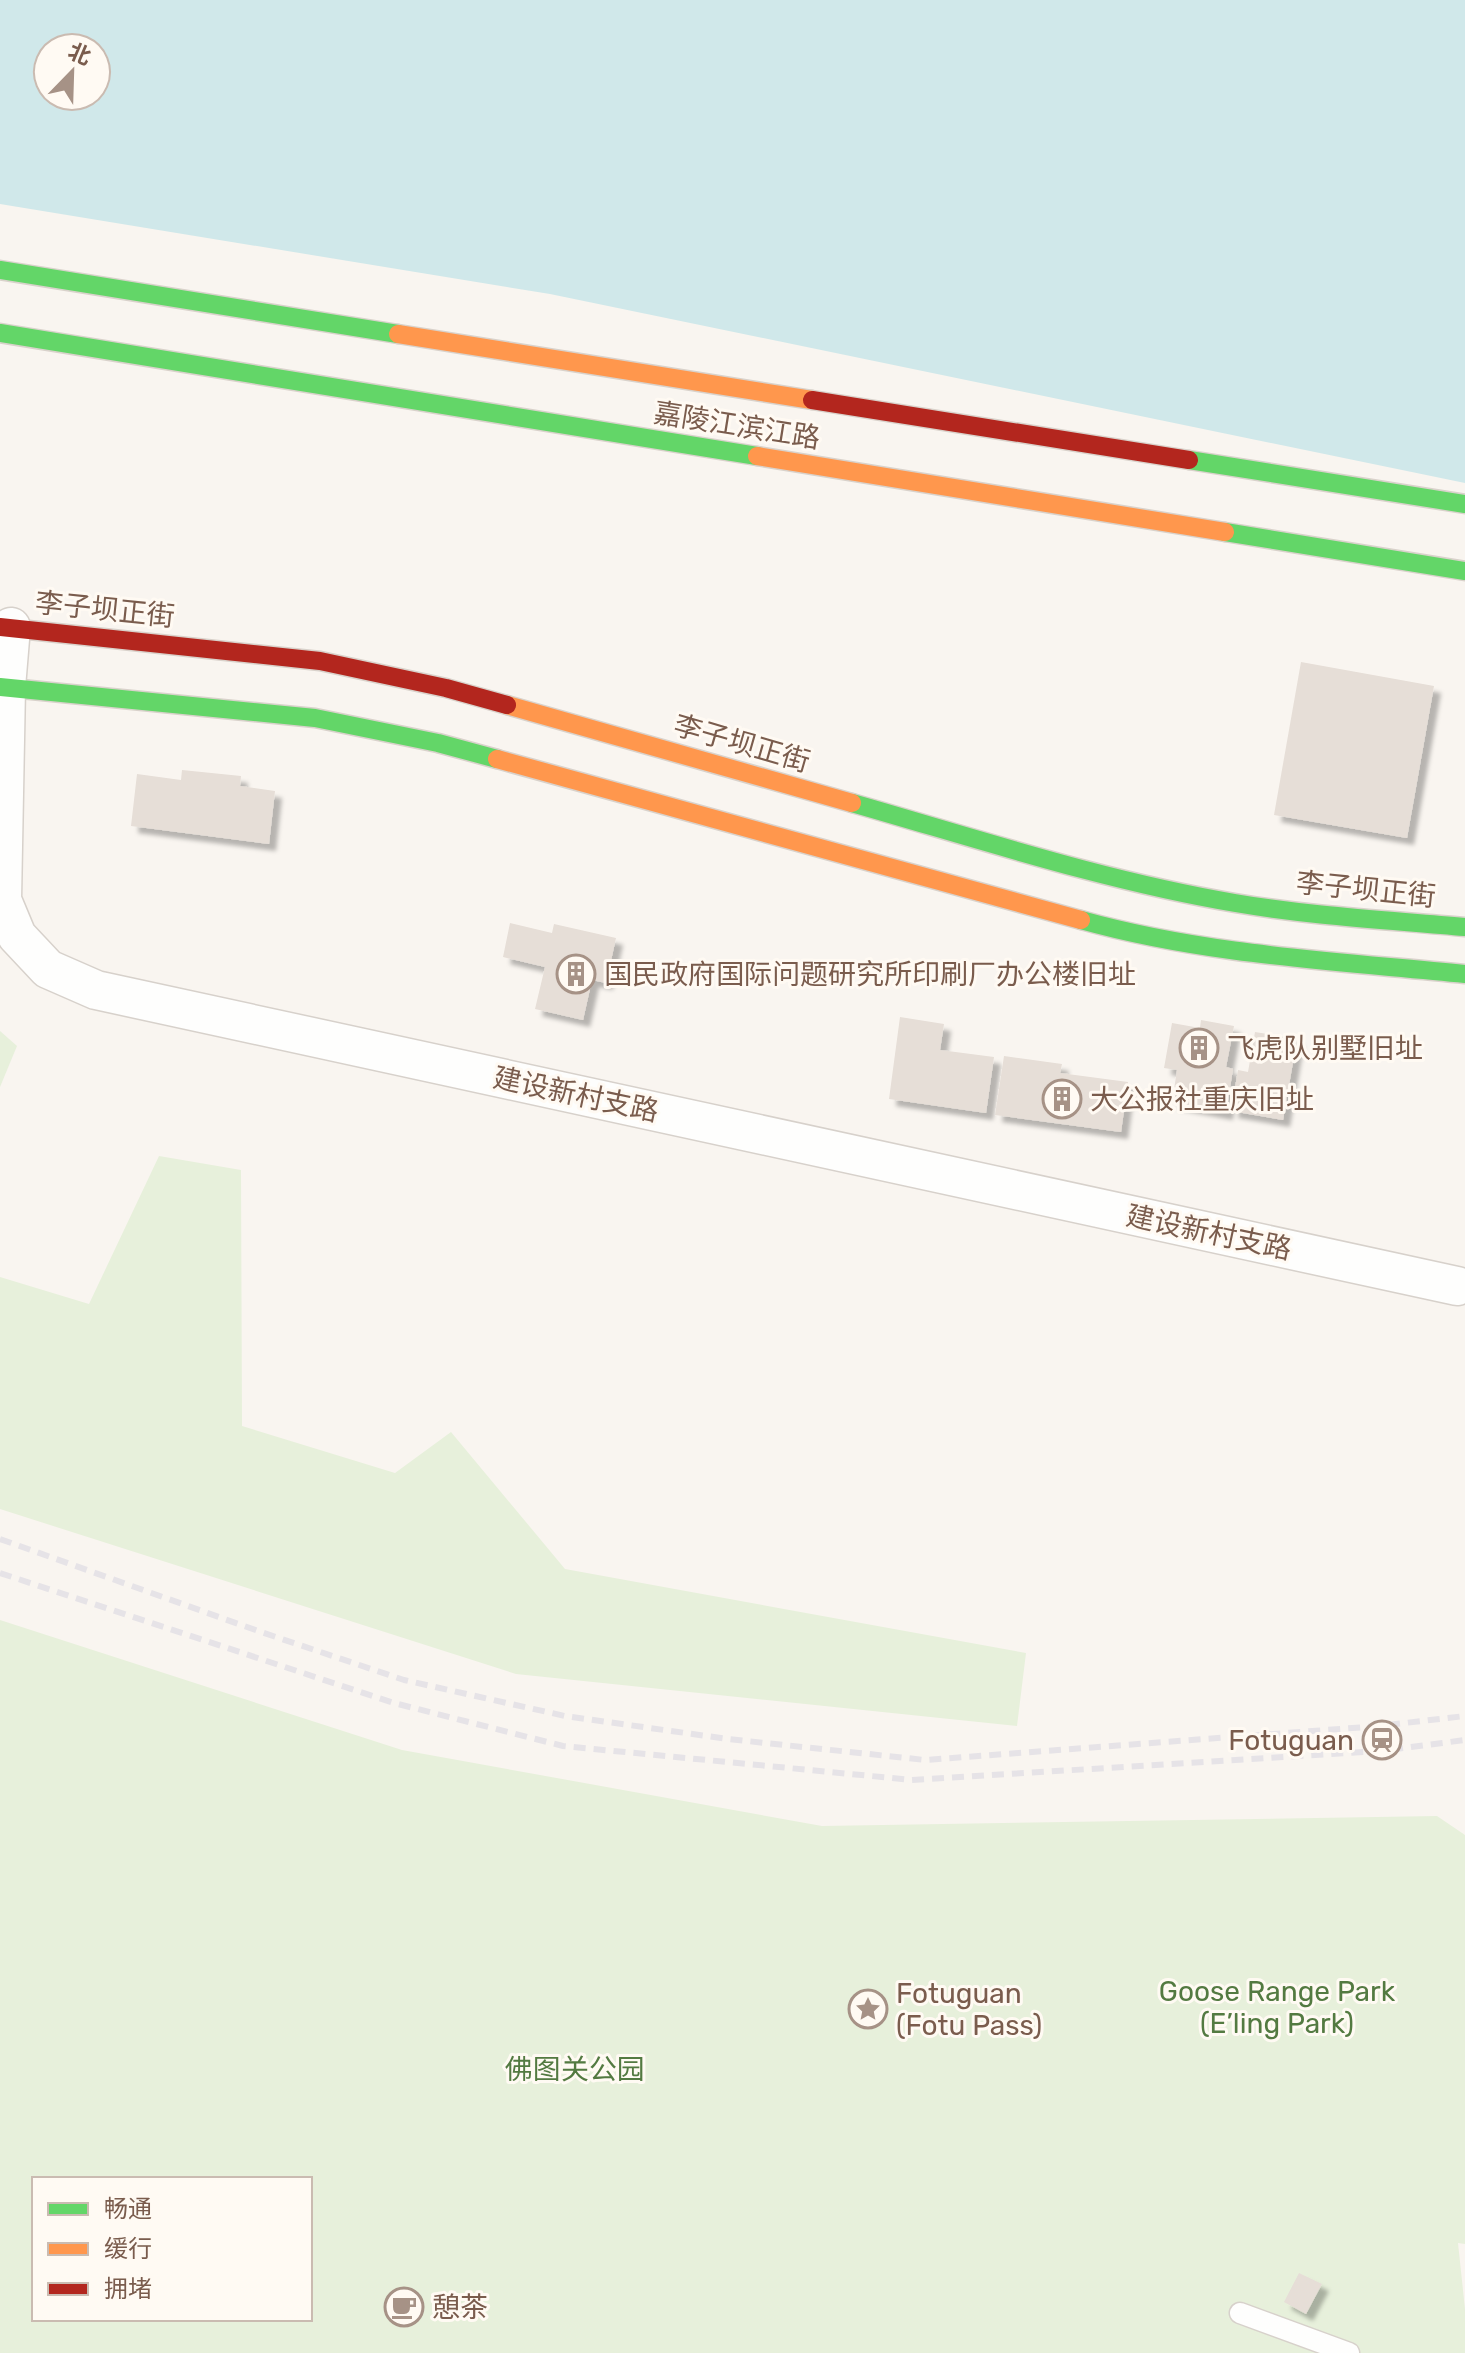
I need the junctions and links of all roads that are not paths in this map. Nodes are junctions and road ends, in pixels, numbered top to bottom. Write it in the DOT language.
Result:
graph roads {
  1 [pos="0,270"];
  2 [pos="0,333"];
  3 [pos="1465,504"];
  4 [pos="1465,571"];
  5 [pos="6,627"];
  6 [pos="3,687"];
  7 [pos="1465,927"];
  8 [pos="1465,974"];
  9 [pos="1457,1286"];
  10 [pos="1240,2313"];
  11 [pos="1349,2353"];
  1 -- 3 [label="main road, 嘉陵江滨江路"];
  2 -- 4 [label="main road, 嘉陵江滨江路"];
  5 -- 6 [label="street, 建设新村支路"];
  5 -- 7 [label="main road, 李子坝正街"];
  6 -- 8 [label="main road"];
  6 -- 9 [label="street, 建设新村支路"];
  10 -- 11 [label="lane"];
}
